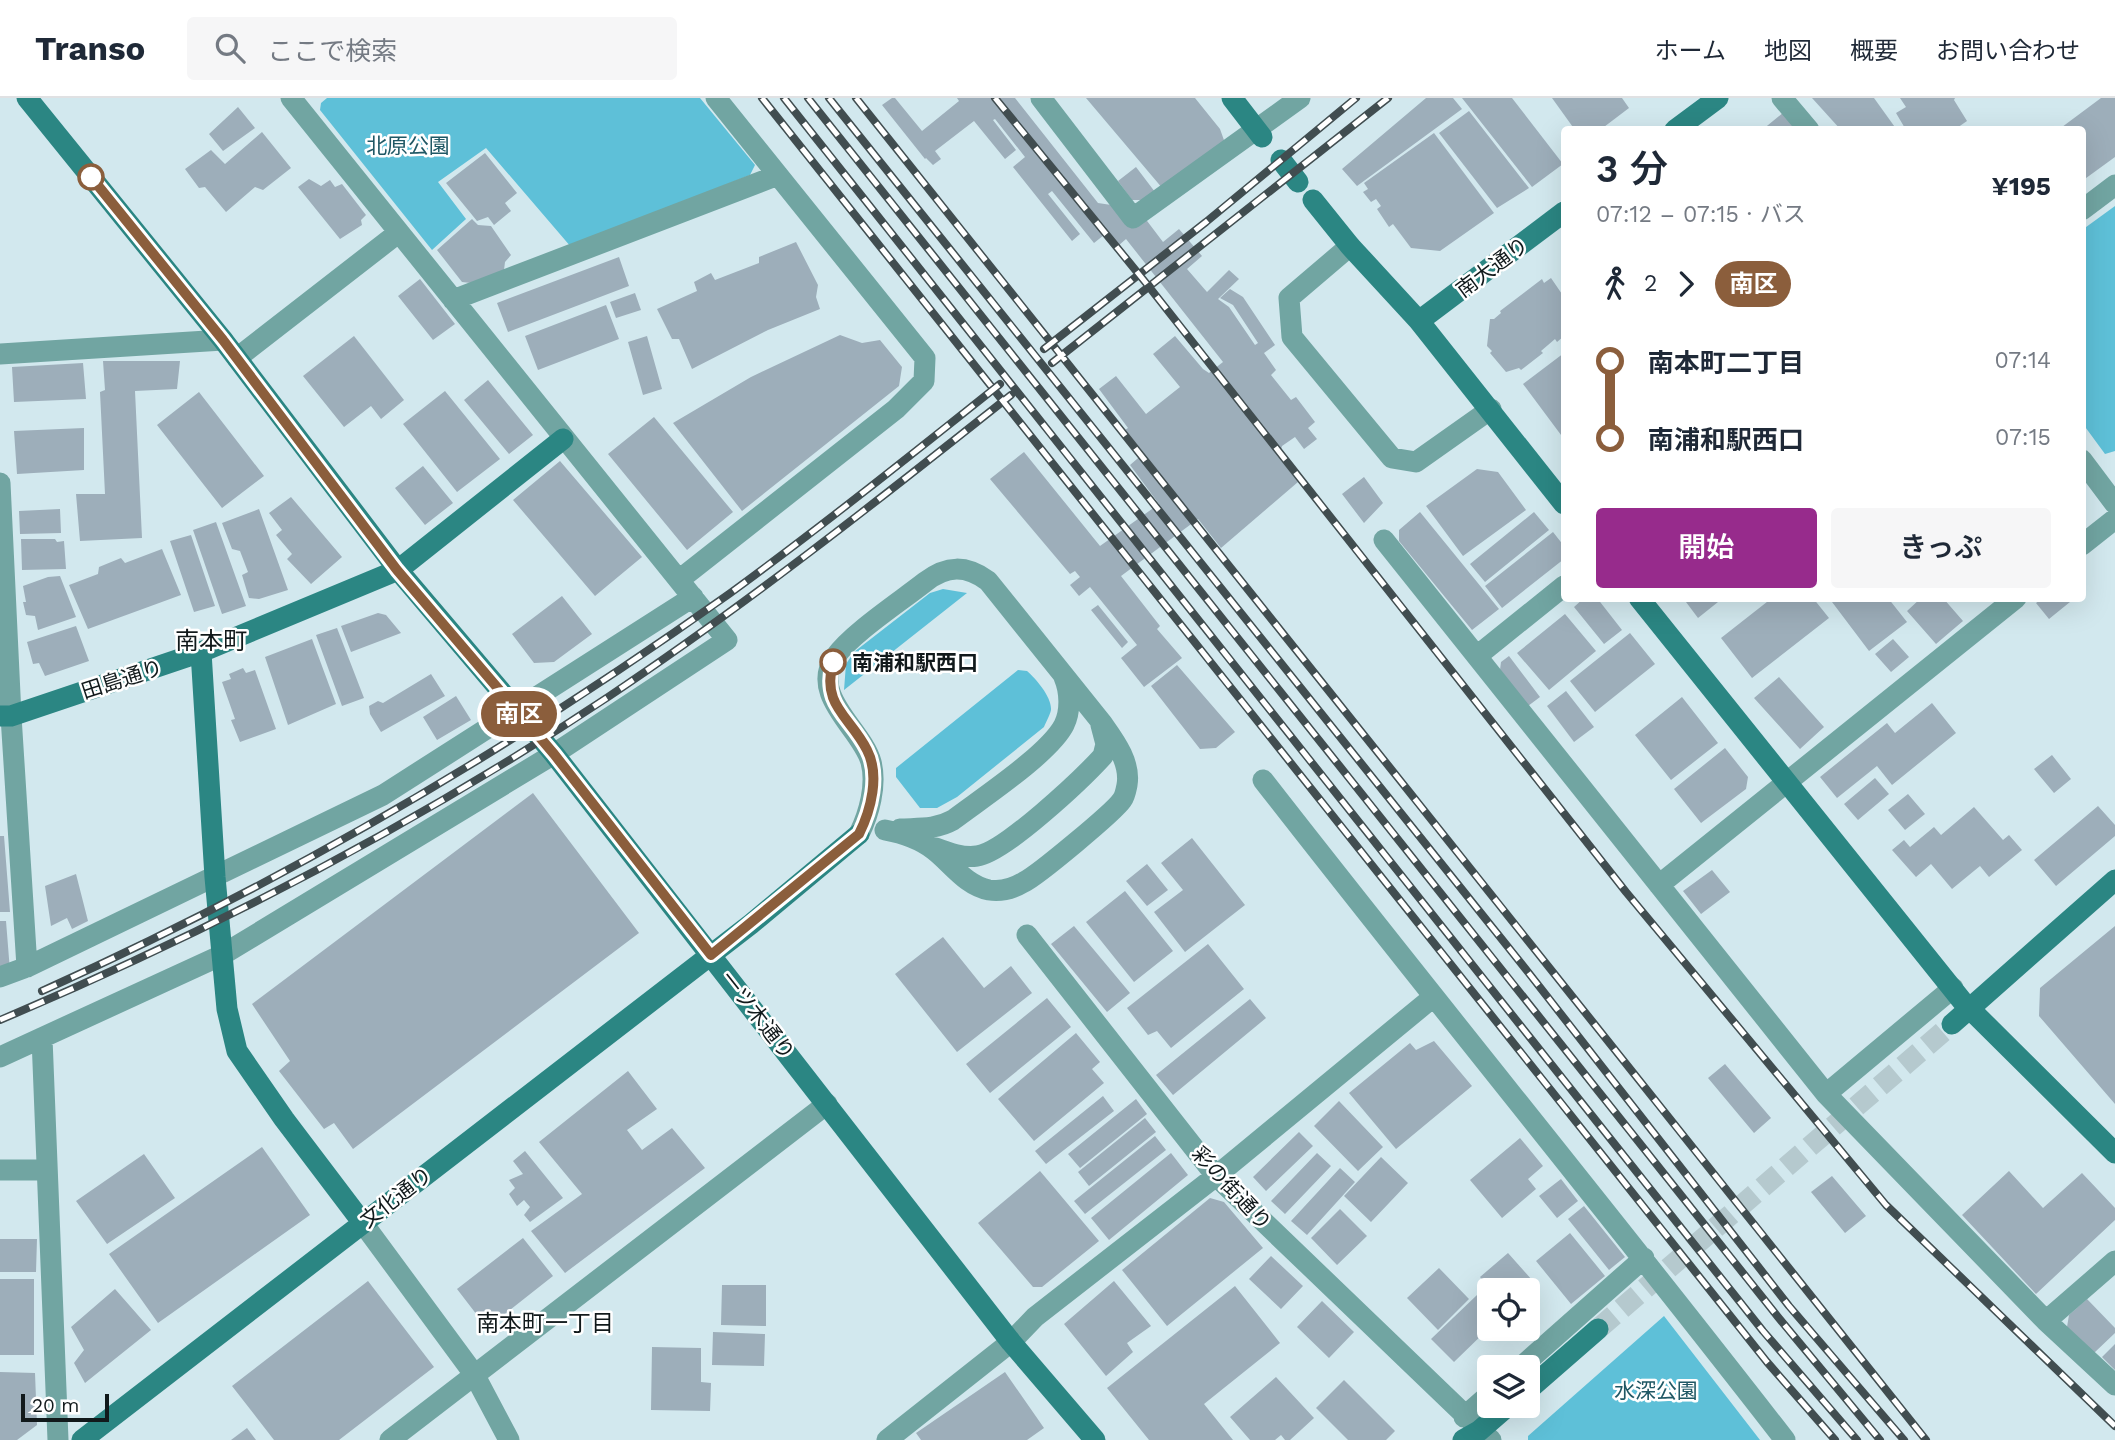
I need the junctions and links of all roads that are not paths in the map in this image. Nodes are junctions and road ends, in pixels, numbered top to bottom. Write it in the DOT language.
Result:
graph roads {
  1 [pos="27,98"];
  2 [pos="716,98"];
  3 [pos="1041,98"];
  4 [pos="1232,98"];
  5 [pos="1300,98"];
  6 [pos="1718,98"];
  7 [pos="1782,98"];
  8 [pos="300,101"];
  9 [pos="1680,126"];
  10 [pos="1806,126"];
  11 [pos="1259,133"];
  12 [pos="1281,160"];
  13 [pos="778,175"];
  14 [pos="1298,182"];
  15 [pos="2115,186"];
  16 [pos="1313,200"];
  17 [pos="2086,207"];
  18 [pos="1561,214"];
  19 [pos="398,233"];
  20 [pos="1350,246"];
  21 [pos="453,300"];
  22 [pos="1419,321"];
  23 [pos="223,340"];
  24 [pos="0,354"];
  25 [pos="237,358"];
  26 [pos="1491,409"];
  27 [pos="564,439"];
  28 [pos="2086,465"];
  29 [pos="0,483"];
  30 [pos="1561,500"];
  31 [pos="2115,504"];
  32 [pos="2115,519"];
  33 [pos="1384,540"];
  34 [pos="2086,542"];
  35 [pos="397,570"];
  36 [pos="679,580"];
  37 [pos="1561,588"];
  38 [pos="693,597"];
  39 [pos="1642,602"];
  40 [pos="2011,602"];
  41 [pos="201,652"];
  42 [pos="1477,656"];
  43 [pos="1060,669"];
  44 [pos="515,710"];
  45 [pos="5,716"];
  46 [pos="1098,717"];
  47 [pos="554,754"];
  48 [pos="1262,780"];
  49 [pos="1787,782"];
  50 [pos="885,830"];
  51 [pos="859,834"];
  52 [pos="215,877"];
  53 [pos="2115,880"];
  54 [pos="1659,885"];
  55 [pos="1027,935"];
  56 [pos="222,955"];
  57 [pos="711,955"];
  58 [pos="27,967"];
  59 [pos="0,977"];
  60 [pos="1953,988"];
  61 [pos="1432,998"];
  62 [pos="1970,1009"];
  63 [pos="1952,1024"];
  64 [pos="42,1038"];
  65 [pos="0,1056"];
  66 [pos="1826,1094"];
  67 [pos="827,1104"];
  68 [pos="2115,1153"];
  69 [pos="0,1170"];
  70 [pos="47,1170"];
  71 [pos="1216,1176"];
  72 [pos="362,1222"];
  73 [pos="1644,1258"];
  74 [pos="2115,1261"];
  75 [pos="2046,1321"];
  76 [pos="1598,1329"];
  77 [pos="1012,1342"];
  78 [pos="1535,1355"];
  79 [pos="474,1374"];
  80 [pos="1540,1380"];
  81 [pos="2115,1385"];
  82 [pos="1493,1418"];
  83 [pos="1474,1432"];
  84 [pos="58,1440"];
  85 [pos="82,1440"];
  86 [pos="390,1440"];
  87 [pos="509,1440"];
  88 [pos="887,1440"];
  89 [pos="1096,1440"];
  90 [pos="1785,1440"];
  1 -- 23 [label="street, 一ツ木通り"];
  2 -- 13 [label="street"];
  3 -- 11 [label="street"];
  4 -- 11 [label="street"];
  5 -- 11 [label="street"];
  6 -- 9 [label="street"];
  7 -- 10 [label="street"];
  8 -- 19 [label="street"];
  12 -- 14 [label="street"];
  13 -- 21 [label="street"];
  13 -- 36 [label="street"];
  15 -- 17 [label="street"];
  16 -- 20 [label="street"];
  18 -- 22 [label="street, 南大通り"];
  19 -- 21 [label="street"];
  19 -- 25 [label="street"];
  20 -- 22 [label="street"];
  20 -- 26 [label="street"];
  21 -- 27 [label="street"];
  22 -- 26 [label="street"];
  23 -- 24 [label="street"];
  23 -- 25 [label="street, 一ツ木通り"];
  25 -- 35 [label="street, 一ツ木通り"];
  26 -- 30 [label="street"];
  27 -- 35 [label="street, 田島通り"];
  27 -- 36 [label="street"];
  28 -- 31 [label="street"];
  29 -- 45 [label="street"];
  32 -- 34 [label="street"];
  33 -- 42 [label="street"];
  35 -- 41 [label="street, 田島通り"];
  35 -- 44 [label="street, 一ツ木通り"];
  36 -- 38 [label="street"];
  37 -- 42 [label="street"];
  38 -- 44 [label="street"];
  38 -- 47 [label="street"];
  39 -- 49 [label="street"];
  40 -- 49 [label="street"];
  41 -- 45 [label="street, 田島通り"];
  41 -- 52 [label="street"];
  42 -- 54 [label="street"];
  43 -- 46 [label="street"];
  43 -- 50 [label="street"];
  43 -- 51 [label="street"];
  44 -- 47 [label="street, 一ツ木通り"];
  44 -- 52 [label="street"];
  45 -- 58 [label="street"];
  46 -- 50 [label="street"];
  46 -- 50 [label="street"];
  47 -- 56 [label="street"];
  47 -- 57 [label="street, 一ツ木通り"];
  48 -- 61 [label="street"];
  49 -- 54 [label="street"];
  49 -- 60 [label="street"];
  50 -- 51 [label="street"];
  51 -- 57 [label="street, 文化通り"];
  52 -- 56 [label="street"];
  52 -- 58 [label="street"];
  53 -- 62 [label="street"];
  54 -- 66 [label="street"];
  55 -- 71 [label="street, 彩の街通り"];
  56 -- 64 [label="street"];
  56 -- 72 [label="street"];
  57 -- 67 [label="street, 一ツ木通り"];
  57 -- 72 [label="street, 文化通り"];
  58 -- 59 [label="street"];
  60 -- 62 [label="street"];
  60 -- 66 [label="street"];
  61 -- 71 [label="street"];
  61 -- 73 [label="street"];
  62 -- 63 [label="street"];
  62 -- 68 [label="street"];
  64 -- 65 [label="street"];
  64 -- 70 [label="street"];
  66 -- 75 [label="street"];
  67 -- 77 [label="street, 一ツ木通り"];
  67 -- 79 [label="street"];
  69 -- 70 [label="street"];
  70 -- 84 [label="street"];
  71 -- 77 [label="street"];
  71 -- 83 [label="street, 彩の街通り"];
  72 -- 79 [label="street"];
  72 -- 85 [label="street, 文化通り"];
  73 -- 78 [label="street"];
  73 -- 90 [label="street"];
  74 -- 75 [label="street"];
  75 -- 81 [label="street"];
  76 -- 80 [label="street"];
  77 -- 88 [label="street"];
  77 -- 89 [label="street, 一ツ木通り"];
  79 -- 86 [label="street"];
  79 -- 87 [label="street"];
  82 -- 83 [label="street"];
}
